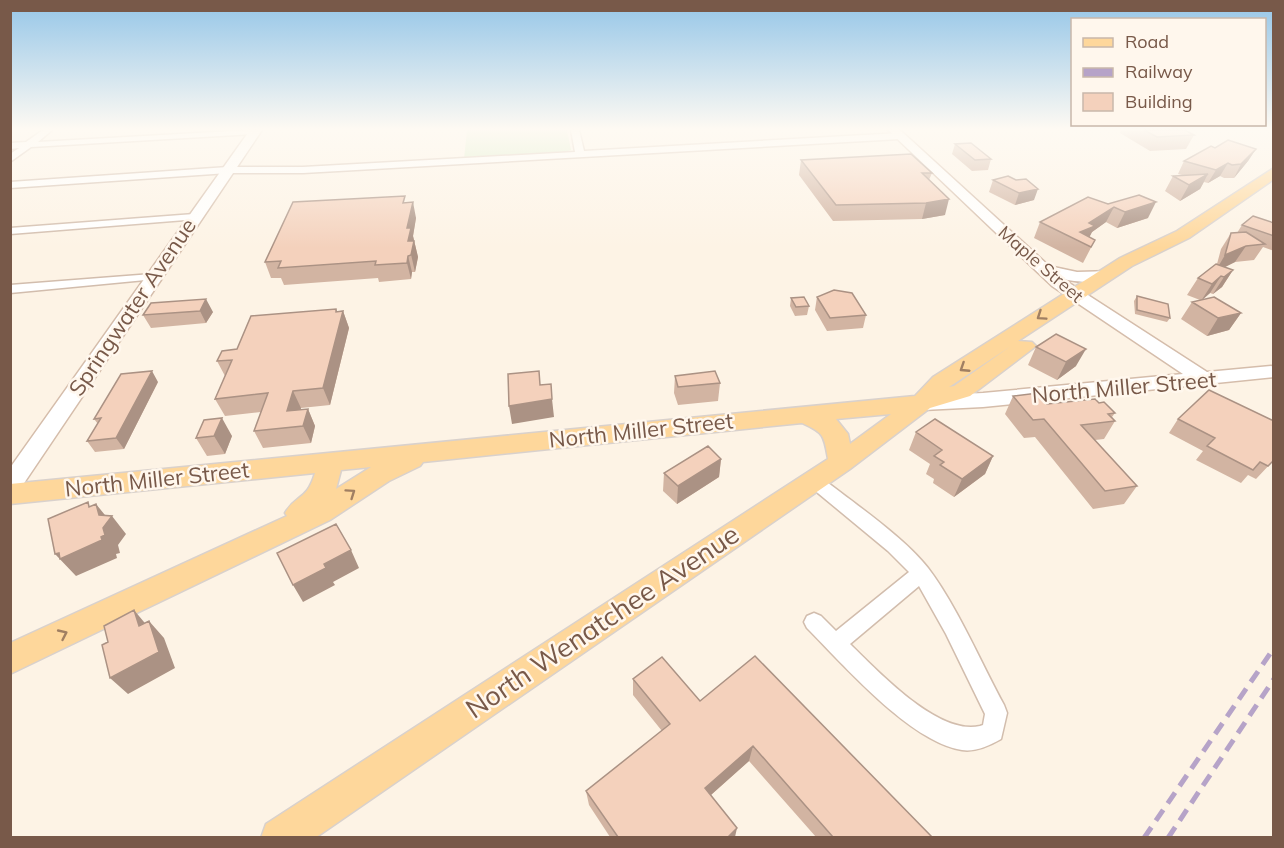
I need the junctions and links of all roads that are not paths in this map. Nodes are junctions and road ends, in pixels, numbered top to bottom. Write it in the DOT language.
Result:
graph roads {
  1 [pos="228,170"];
  2 [pos="311,170"];
  3 [pos="936,170"];
  4 [pos="1274,172"];
  5 [pos="10,184"];
  6 [pos="194,217"];
  7 [pos="10,231"];
  8 [pos="1145,256"];
  9 [pos="1043,269"];
  10 [pos="1107,274"];
  11 [pos="152,277"];
  12 [pos="10,289"];
  13 [pos="1082,300"];
  14 [pos="1271,372"];
  15 [pos="1204,379"];
  16 [pos="922,403"];
  17 [pos="803,414"];
  18 [pos="435,451"];
  19 [pos="330,462"];
  20 [pos="841,463"];
  21 [pos="813,480"];
  22 [pos="10,486"];
  23 [pos="10,494"];
  24 [pos="261,540"];
  25 [pos="921,573"];
  26 [pos="814,622"];
  27 [pos="836,643"];
  28 [pos="10,659"];
  29 [pos="280,837"];
  1 -- 2 [label="street"];
  1 -- 5 [label="street"];
  1 -- 6 [label="street, Springwater Avenue"];
  3 -- 9 [label="street, Maple Street"];
  4 -- 8 [label="main road, North Wenatchee Avenue"];
  6 -- 7 [label="street"];
  6 -- 11 [label="street, Springwater Avenue"];
  8 -- 10 [label="main road, North Wenatchee Avenue"];
  8 -- 13 [label="main road, North Wenatchee Avenue"];
  9 -- 10 [label="street"];
  9 -- 13 [label="street, Maple Street"];
  10 -- 13 [label="main road, North Wenatchee Avenue"];
  11 -- 12 [label="street"];
  11 -- 22 [label="street, Springwater Avenue"];
  13 -- 15 [label="street, Maple Street"];
  13 -- 16 [label="main road, North Wenatchee Avenue"];
  14 -- 15 [label="street, North Miller Street"];
  15 -- 16 [label="street, North Miller Street"];
  16 -- 17 [label="main road, North Miller Street"];
  16 -- 20 [label="main road, North Wenatchee Avenue"];
  17 -- 18 [label="main road, North Miller Street"];
  17 -- 20 [label="main road"];
  18 -- 19 [label="main road, North Miller Street"];
  24 -- 18 [label="main road, one-way"];
  19 -- 23 [label="main road, North Miller Street"];
  19 -- 24 [label="main road"];
  20 -- 21 [label="main road, North Wenatchee Avenue"];
  21 -- 25 [label="street"];
  21 -- 29 [label="main road, North Wenatchee Avenue"];
  28 -- 24 [label="main road, one-way"];
  25 -- 27 [label="street"];
  25 -- 27 [label="street"];
  26 -- 27 [label="street"];
}
